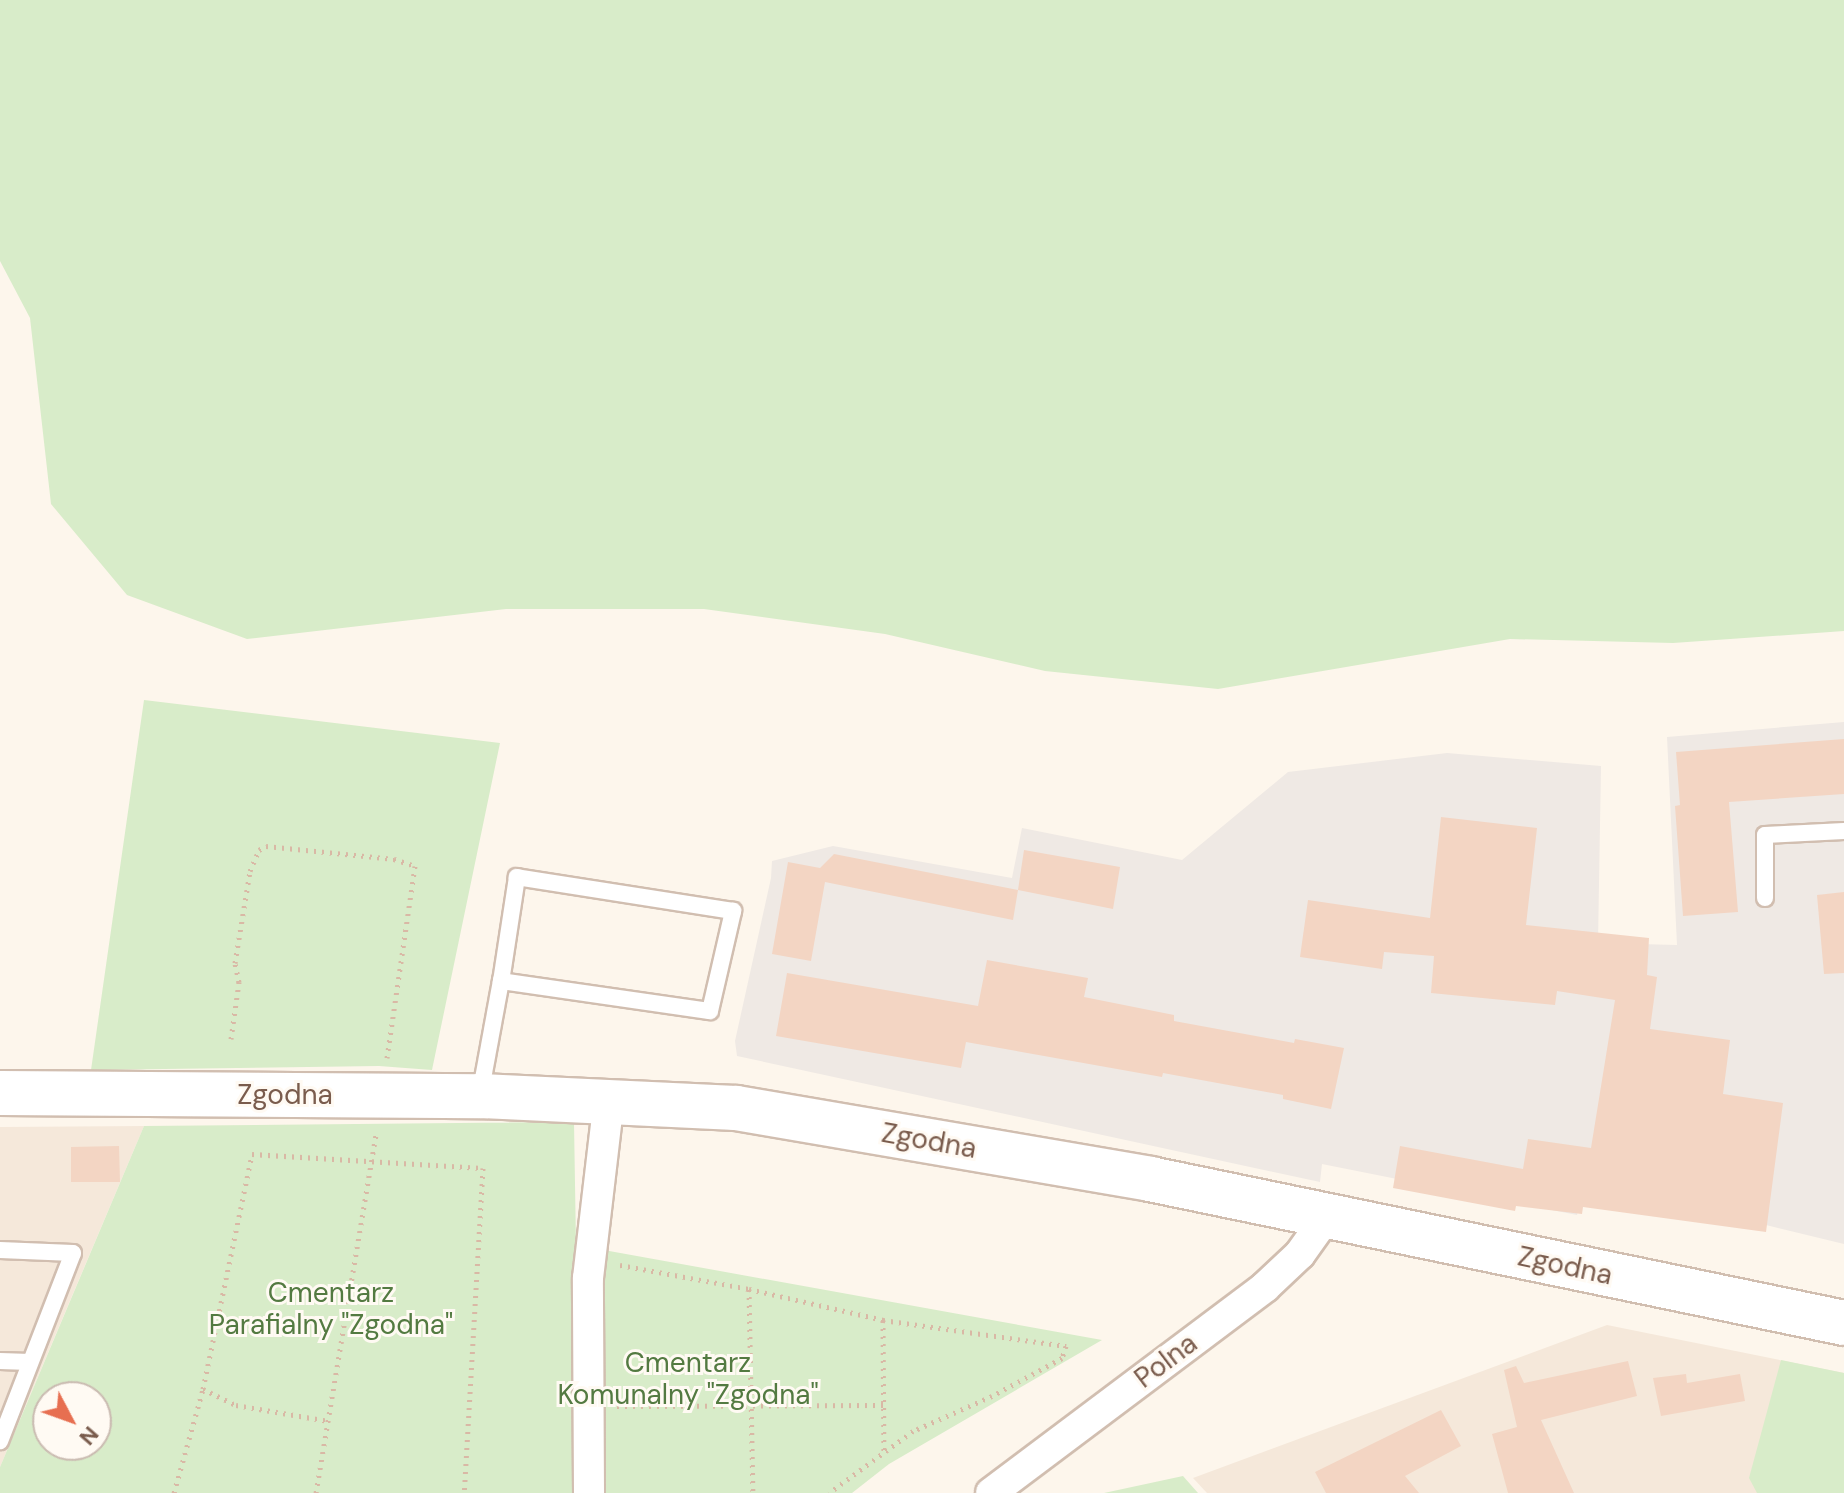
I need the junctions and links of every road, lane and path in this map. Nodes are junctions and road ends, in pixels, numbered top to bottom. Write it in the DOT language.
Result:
graph roads {
  1 [pos="1844,831"];
  2 [pos="1765,898"];
  3 [pos="501,981"];
  4 [pos="231,1039"];
  5 [pos="386,1066"];
  6 [pos="0,1093"];
  7 [pos="480,1096"];
  8 [pos="609,1100"];
  9 [pos="378,1124"];
  10 [pos="373,1159"];
  11 [pos="1327,1216"];
  12 [pos="0,1250"];
  13 [pos="591,1260"];
  14 [pos="749,1289"];
  15 [pos="883,1320"];
  16 [pos="1844,1323"];
  17 [pos="0,1361"];
  18 [pos="30,1362"];
  19 [pos="203,1389"];
  20 [pos="751,1405"];
  21 [pos="883,1405"];
  22 [pos="588,1406"];
  23 [pos="329,1421"];
  24 [pos="0,1441"];
  25 [pos="884,1452"];
  26 [pos="174,1493"];
  27 [pos="316,1493"];
  28 [pos="464,1493"];
  29 [pos="589,1493"];
  30 [pos="753,1493"];
  31 [pos="829,1493"];
  32 [pos="991,1493"];
  1 -- 2 [label="lane"];
  3 -- 3 [label="lane"];
  3 -- 7 [label="lane"];
  4 -- 5 [label="path"];
  6 -- 7 [label="street, Zgodna"];
  7 -- 8 [label="street, Zgodna"];
  8 -- 11 [label="street, Zgodna"];
  8 -- 13 [label="street"];
  9 -- 10 [label="path"];
  10 -- 19 [label="path"];
  10 -- 23 [label="path"];
  10 -- 28 [label="path"];
  11 -- 16 [label="street, Zgodna"];
  11 -- 32 [label="street, Polna"];
  12 -- 18 [label="lane"];
  13 -- 14 [label="path"];
  13 -- 22 [label="street"];
  14 -- 15 [label="path"];
  14 -- 20 [label="path"];
  15 -- 21 [label="path"];
  15 -- 25 [label="path"];
  17 -- 18 [label="lane"];
  18 -- 24 [label="lane"];
  19 -- 23 [label="path"];
  19 -- 26 [label="path"];
  20 -- 21 [label="path"];
  20 -- 22 [label="path"];
  20 -- 30 [label="path"];
  21 -- 25 [label="path"];
  22 -- 29 [label="street"];
  23 -- 27 [label="path"];
  25 -- 31 [label="path"];
}
